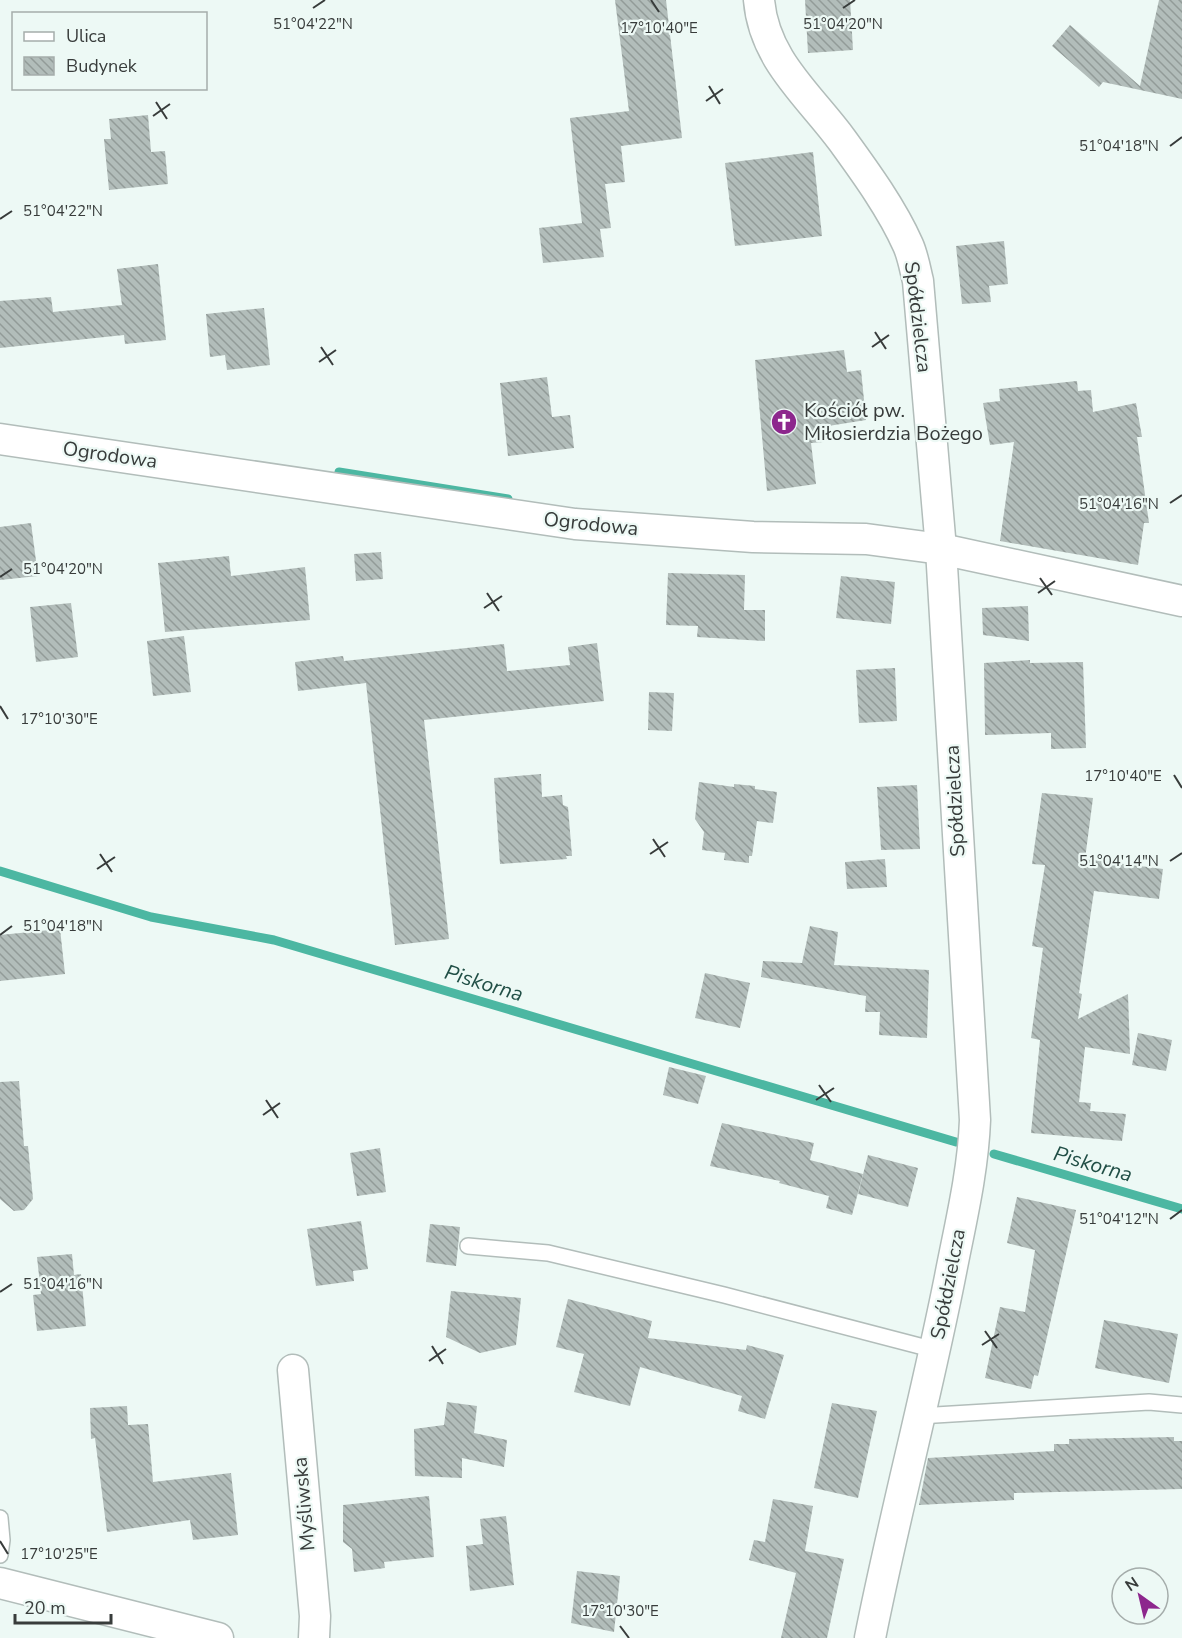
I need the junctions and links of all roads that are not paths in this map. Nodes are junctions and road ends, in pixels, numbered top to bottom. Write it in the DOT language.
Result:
graph roads {
  1 [pos="759,0"];
  2 [pos="0,439"];
  3 [pos="941,549"];
  4 [pos="1182,601"];
  5 [pos="468,1246"];
  6 [pos="935,1350"];
  7 [pos="293,1370"];
  8 [pos="1182,1405"];
  9 [pos="919,1416"];
  10 [pos="0,1518"];
  11 [pos="0,1555"];
  12 [pos="0,1583"];
  13 [pos="218,1638"];
  14 [pos="314,1638"];
  15 [pos="870,1638"];
  1 -- 3 [label="street, Spółdzielcza"];
  2 -- 3 [label="street, Ogrodowa"];
  3 -- 4 [label="street, Ogrodowa"];
  3 -- 6 [label="street, Spółdzielcza"];
  5 -- 6 [label="lane"];
  6 -- 9 [label="street, Spółdzielcza"];
  7 -- 14 [label="street, Myśliwska"];
  8 -- 9 [label="lane"];
  9 -- 15 [label="street, Spółdzielcza"];
  10 -- 11 [label="lane"];
  12 -- 13 [label="street"];
}
